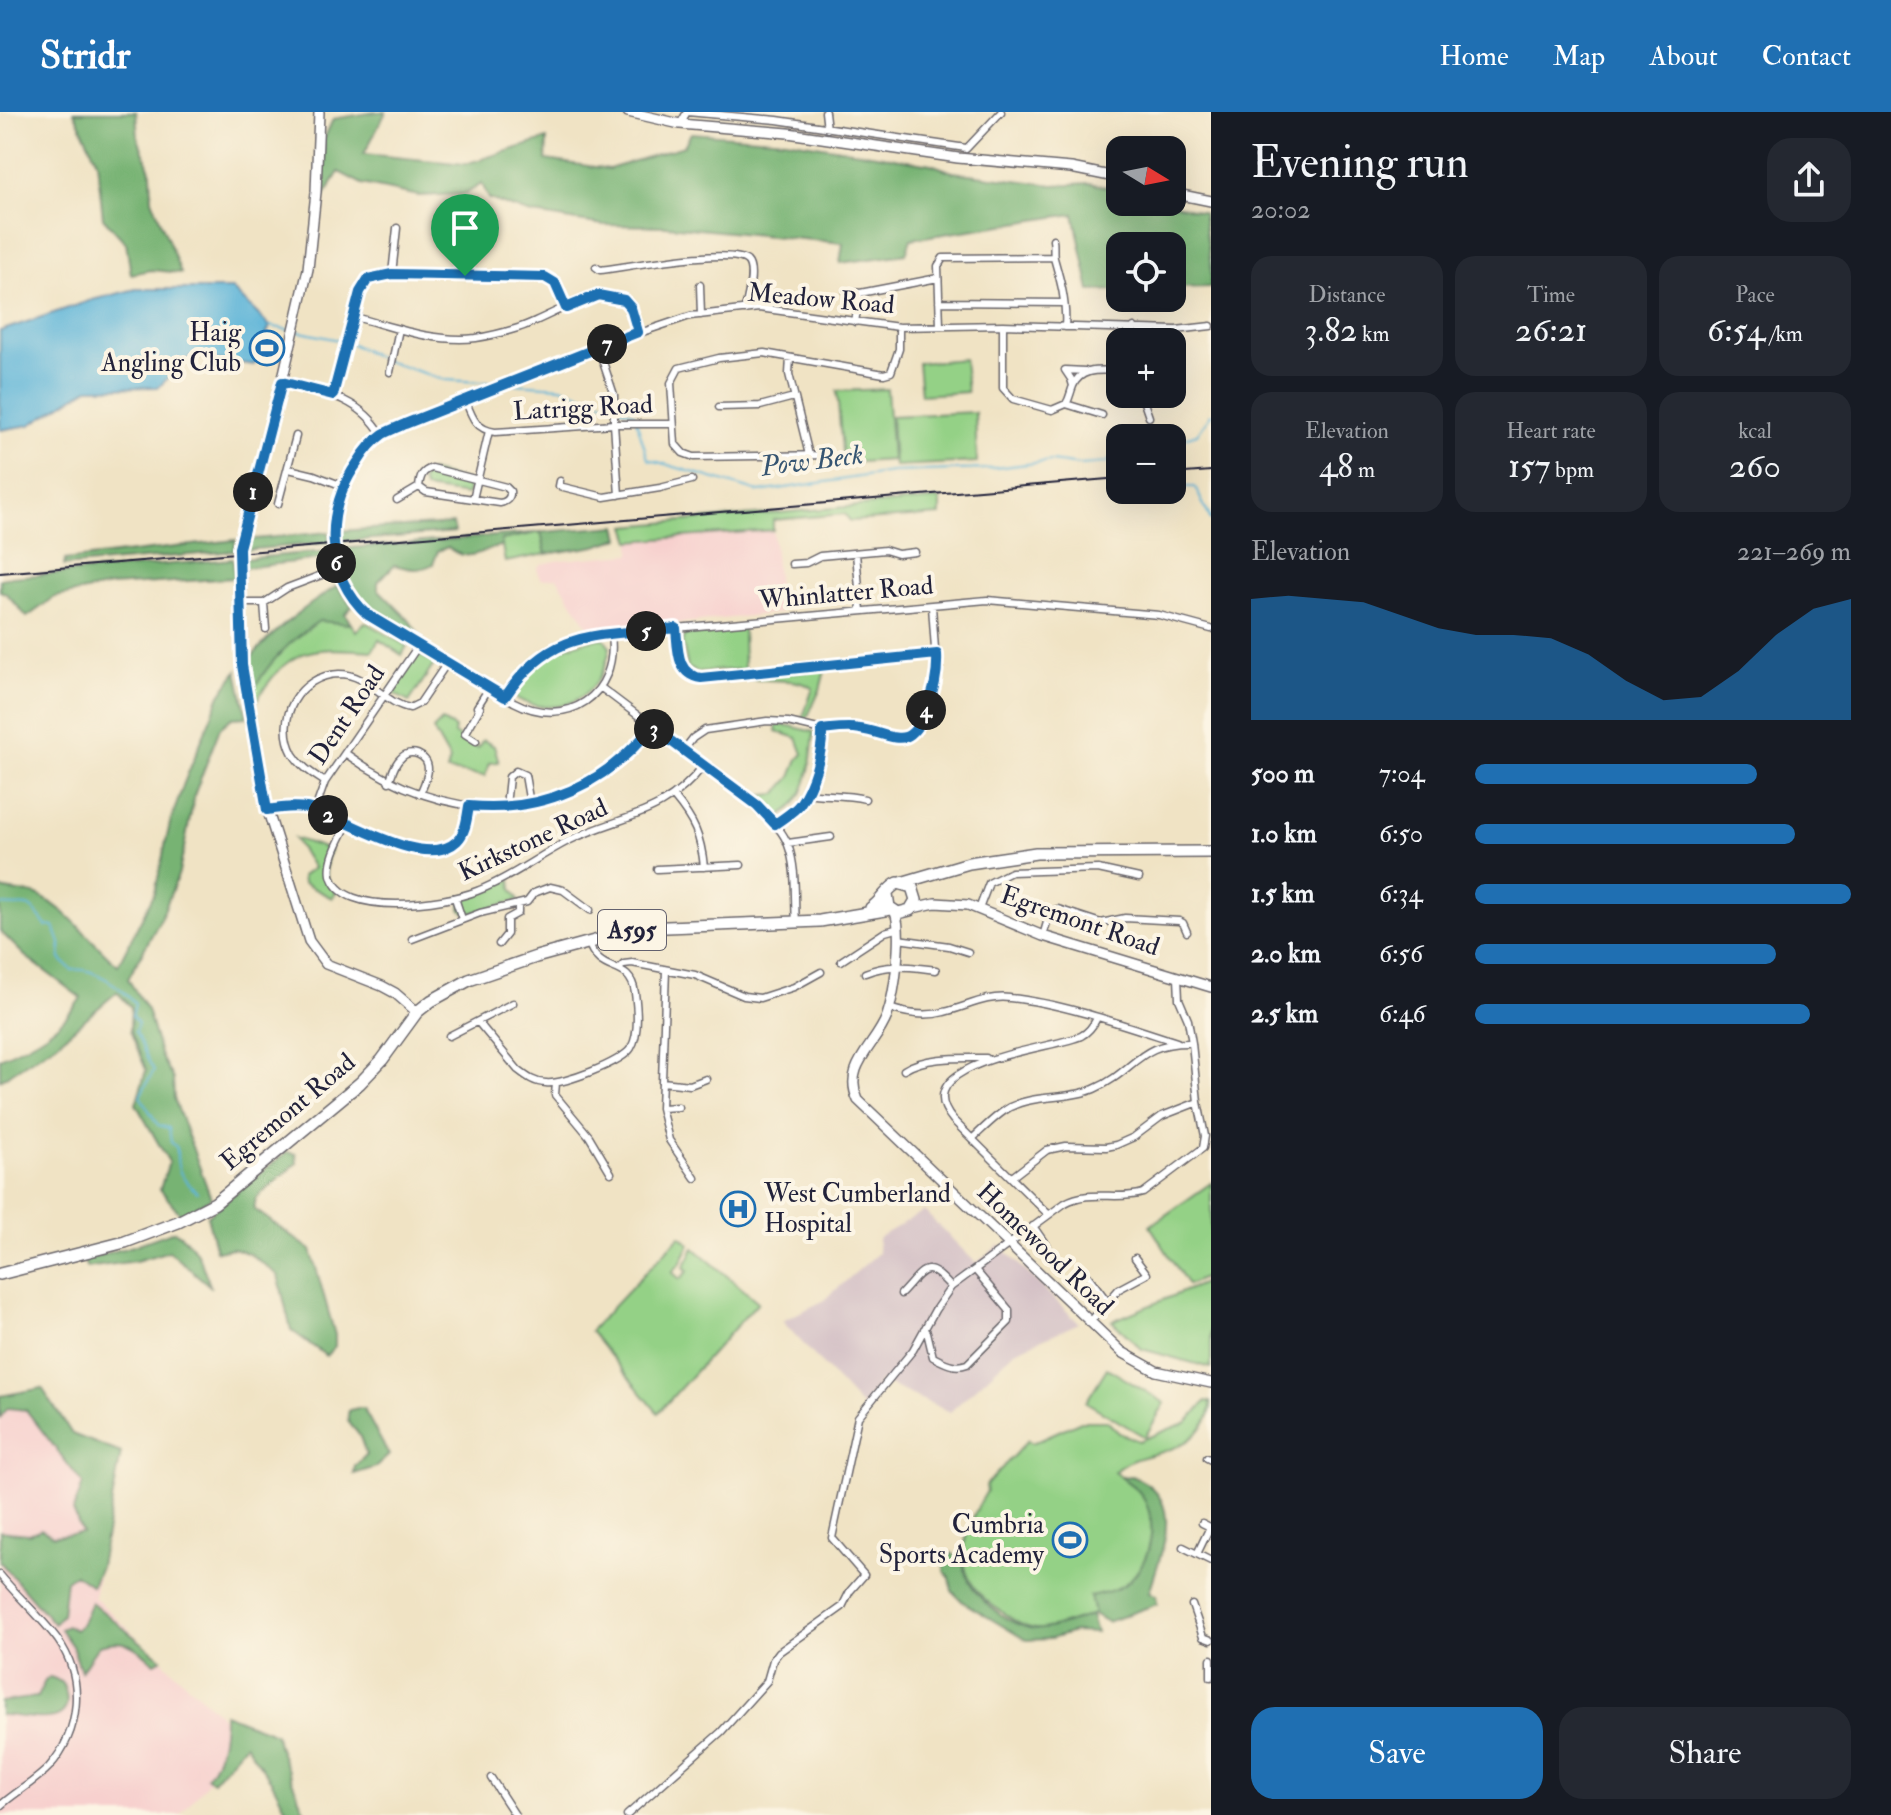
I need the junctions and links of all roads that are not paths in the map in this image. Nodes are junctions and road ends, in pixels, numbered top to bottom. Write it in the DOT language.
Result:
graph roads {
  1 [pos="319,112"];
  2 [pos="628,112"];
  3 [pos="775,112"];
  4 [pos="825,112"];
  5 [pos="1001,112"];
  6 [pos="777,120"];
  7 [pos="680,124"];
  8 [pos="827,129"];
  9 [pos="966,148"];
  10 [pos="958,158"];
  11 [pos="1106,175"];
  12 [pos="1186,196"];
  13 [pos="1211,201"];
  14 [pos="397,228"];
  15 [pos="467,233"];
  16 [pos="1053,239"];
  17 [pos="1053,257"];
  18 [pos="596,267"];
  19 [pos="392,274"];
  20 [pos="465,276"];
  21 [pos="938,278"];
  22 [pos="700,285"];
  23 [pos="846,291"];
  24 [pos="860,293"];
  25 [pos="939,302"];
  26 [pos="1064,303"];
  27 [pos="566,308"];
  28 [pos="745,310"];
  29 [pos="701,315"];
  30 [pos="355,317"];
  31 [pos="855,322"];
  32 [pos="1003,325"];
  33 [pos="940,326"];
  34 [pos="1211,326"];
  35 [pos="899,327"];
  36 [pos="1065,327"];
  37 [pos="1134,327"];
  38 [pos="399,329"];
  39 [pos="638,332"];
  40 [pos="598,347"];
  41 [pos="790,358"];
  42 [pos="1089,371"];
  43 [pos="1106,371"];
  44 [pos="390,372"];
  45 [pos="282,382"];
  46 [pos="1073,386"];
  47 [pos="333,395"];
  48 [pos="794,397"];
  49 [pos="465,399"];
  50 [pos="1066,404"];
  51 [pos="719,407"];
  52 [pos="1146,408"];
  53 [pos="1102,415"];
  54 [pos="1149,417"];
  55 [pos="614,424"];
  56 [pos="673,424"];
  57 [pos="489,431"];
  58 [pos="382,435"];
  59 [pos="296,436"];
  60 [pos="809,455"];
  61 [pos="830,455"];
  62 [pos="289,469"];
  63 [pos="477,479"];
  64 [pos="692,480"];
  65 [pos="343,486"];
  66 [pos="559,486"];
  67 [pos="419,487"];
  68 [pos="619,495"];
  69 [pos="473,499"];
  70 [pos="397,500"];
  71 [pos="278,504"];
  72 [pos="915,552"];
  73 [pos="856,553"];
  74 [pos="792,564"];
  75 [pos="324,574"];
  76 [pos="240,603"];
  77 [pos="264,603"];
  78 [pos="932,606"];
  79 [pos="861,611"];
  80 [pos="676,628"];
  81 [pos="266,629"];
  82 [pos="1211,629"];
  83 [pos="611,635"];
  84 [pos="418,646"];
  85 [pos="937,654"];
  86 [pos="447,663"];
  87 [pos="600,687"];
  88 [pos="489,688"];
  89 [pos="385,694"];
  90 [pos="505,697"];
  91 [pos="652,727"];
  92 [pos="822,730"];
  93 [pos="476,741"];
  94 [pos="683,751"];
  95 [pos="345,753"];
  96 [pos="704,765"];
  97 [pos="325,782"];
  98 [pos="389,782"];
  99 [pos="806,793"];
  100 [pos="420,794"];
  101 [pos="674,797"];
  102 [pos="865,799"];
  103 [pos="530,804"];
  104 [pos="469,806"];
  105 [pos="506,806"];
  106 [pos="267,810"];
  107 [pos="315,810"];
  108 [pos="348,823"];
  109 [pos="775,824"];
  110 [pos="831,837"];
  111 [pos="788,843"];
  112 [pos="1211,852"];
  113 [pos="741,865"];
  114 [pos="704,867"];
  115 [pos="657,869"];
  116 [pos="932,875"];
  117 [pos="1139,878"];
  118 [pos="901,883"];
  119 [pos="915,892"];
  120 [pos="887,894"];
  121 [pos="455,898"];
  122 [pos="935,903"];
  123 [pos="518,904"];
  124 [pos="911,909"];
  125 [pos="979,909"];
  126 [pos="590,910"];
  127 [pos="893,910"];
  128 [pos="863,912"];
  129 [pos="1192,917"];
  130 [pos="462,919"];
  131 [pos="796,922"];
  132 [pos="1183,923"];
  133 [pos="899,928"];
  134 [pos="1187,932"];
  135 [pos="1043,936"];
  136 [pos="412,939"];
  137 [pos="898,939"];
  138 [pos="588,941"];
  139 [pos="499,944"];
  140 [pos="968,952"];
  141 [pos="841,961"];
  142 [pos="895,965"];
  143 [pos="619,969"];
  144 [pos="666,970"];
  145 [pos="936,970"];
  146 [pos="821,972"];
  147 [pos="865,973"];
  148 [pos="1178,978"];
  149 [pos="1211,987"];
  150 [pos="513,1003"];
  151 [pos="889,1008"];
  152 [pos="417,1012"];
  153 [pos="1097,1018"];
  154 [pos="478,1022"];
  155 [pos="1142,1033"];
  156 [pos="449,1036"];
  157 [pos="1177,1042"];
  158 [pos="1192,1043"];
  159 [pos="1146,1051"];
  160 [pos="959,1058"];
  161 [pos="990,1058"];
  162 [pos="904,1070"];
  163 [pos="962,1073"];
  164 [pos="706,1079"];
  165 [pos="662,1082"];
  166 [pos="556,1083"];
  167 [pos="1198,1102"];
  168 [pos="678,1107"];
  169 [pos="661,1108"];
  170 [pos="972,1139"];
  171 [pos="1209,1142"];
  172 [pos="611,1173"];
  173 [pos="1012,1177"];
  174 [pos="695,1178"];
  175 [pos="1048,1214"];
  176 [pos="1033,1226"];
  177 [pos="1008,1244"];
  178 [pos="1051,1252"];
  179 [pos="1135,1258"];
  180 [pos="976,1271"];
  181 [pos="0,1274"];
  182 [pos="1088,1276"];
  183 [pos="951,1287"];
  184 [pos="901,1294"];
  185 [pos="1107,1301"];
  186 [pos="1089,1323"];
  187 [pos="924,1329"];
  188 [pos="1211,1383"];
  189 [pos="1202,1523"];
  190 [pos="1183,1547"];
  191 [pos="1197,1554"];
  192 [pos="1211,1561"];
  193 [pos="0,1575"];
  194 [pos="1192,1605"];
  195 [pos="1211,1640"];
  196 [pos="1211,1659"];
  197 [pos="1211,1677"];
  198 [pos="491,1778"];
  199 [pos="0,1806"];
  200 [pos="515,1815"];
  201 [pos="627,1815"];
  1 -- 45 [label="street"];
  2 -- 7 [label="street"];
  3 -- 6 [label="street"];
  4 -- 8 [label="street"];
  5 -- 9 [label="street"];
  6 -- 7 [label="street"];
  6 -- 8 [label="street"];
  7 -- 10 [label="street"];
  8 -- 9 [label="street"];
  9 -- 10 [label="street"];
  10 -- 11 [label="street"];
  12 -- 13 [label="street"];
  14 -- 19 [label="street"];
  15 -- 20 [label="street"];
  16 -- 17 [label="street"];
  17 -- 21 [label="street"];
  17 -- 26 [label="street"];
  18 -- 28 [label="street"];
  19 -- 20 [label="street"];
  19 -- 30 [label="street"];
  20 -- 27 [label="street"];
  21 -- 24 [label="street"];
  21 -- 25 [label="street"];
  22 -- 29 [label="street"];
  23 -- 24 [label="street"];
  24 -- 31 [label="street"];
  25 -- 26 [label="street"];
  25 -- 33 [label="street"];
  26 -- 36 [label="street"];
  27 -- 38 [label="street"];
  27 -- 39 [label="street"];
  28 -- 29 [label="street, Meadow Road"];
  28 -- 31 [label="street, Meadow Road"];
  29 -- 39 [label="street, Meadow Road"];
  30 -- 38 [label="street"];
  30 -- 47 [label="street"];
  31 -- 35 [label="street, Meadow Road"];
  32 -- 33 [label="street, Meadow Road"];
  32 -- 36 [label="street, Meadow Road"];
  32 -- 50 [label="street"];
  33 -- 35 [label="street, Meadow Road"];
  34 -- 37 [label="street, Meadow Road"];
  35 -- 41 [label="street"];
  36 -- 37 [label="street, Meadow Road"];
  38 -- 44 [label="street"];
  39 -- 40 [label="street, Meadow Road"];
  40 -- 49 [label="street, Meadow Road"];
  40 -- 55 [label="street"];
  41 -- 48 [label="street"];
  41 -- 56 [label="street"];
  42 -- 43 [label="street"];
  42 -- 46 [label="street"];
  42 -- 46 [label="street"];
  45 -- 47 [label="street"];
  45 -- 76 [label="street, bridge"];
  46 -- 50 [label="street"];
  47 -- 58 [label="street"];
  48 -- 51 [label="street"];
  48 -- 60 [label="street"];
  49 -- 57 [label="street, Latrigg Road"];
  49 -- 58 [label="street, Meadow Road"];
  50 -- 53 [label="street"];
  52 -- 54 [label="street"];
  55 -- 56 [label="street, Latrigg Road"];
  55 -- 57 [label="street, Latrigg Road"];
  55 -- 68 [label="street"];
  56 -- 60 [label="street"];
  57 -- 63 [label="street"];
  58 -- 65 [label="street, Meadow Road"];
  59 -- 62 [label="street"];
  60 -- 61 [label="street"];
  62 -- 65 [label="street"];
  62 -- 71 [label="street"];
  63 -- 67 [label="street"];
  63 -- 69 [label="street"];
  63 -- 69 [label="street"];
  64 -- 68 [label="street"];
  65 -- 84 [label="street, Meadow Road, bridge"];
  66 -- 68 [label="street"];
  67 -- 69 [label="street"];
  67 -- 70 [label="street"];
  72 -- 73 [label="street"];
  73 -- 74 [label="street"];
  73 -- 79 [label="street"];
  75 -- 77 [label="street"];
  76 -- 77 [label="street"];
  76 -- 106 [label="street"];
  77 -- 81 [label="street"];
  78 -- 79 [label="street, Whinlatter Road"];
  78 -- 82 [label="street, Whinlatter Road"];
  78 -- 85 [label="street"];
  79 -- 80 [label="street, Whinlatter Road"];
  80 -- 83 [label="street, Whinlatter Road"];
  80 -- 85 [label="street"];
  83 -- 87 [label="street"];
  83 -- 90 [label="street, Whinlatter Road"];
  84 -- 86 [label="street, Meadow Road"];
  84 -- 89 [label="street, Dent Road"];
  85 -- 92 [label="street"];
  86 -- 88 [label="street, Meadow Road"];
  86 -- 89 [label="street"];
  87 -- 90 [label="street, Meadow Road"];
  87 -- 91 [label="street"];
  88 -- 90 [label="street, Meadow Road"];
  88 -- 93 [label="street"];
  89 -- 95 [label="street, Dent Road"];
  89 -- 97 [label="street"];
  91 -- 94 [label="street"];
  91 -- 103 [label="street"];
  92 -- 94 [label="street"];
  92 -- 99 [label="street"];
  94 -- 96 [label="street"];
  95 -- 97 [label="street, Dent Road"];
  95 -- 98 [label="street"];
  96 -- 101 [label="street, Kirkstone Road"];
  96 -- 109 [label="street"];
  97 -- 107 [label="street, Dent Road"];
  98 -- 100 [label="street"];
  98 -- 100 [label="street"];
  99 -- 102 [label="street"];
  99 -- 109 [label="street"];
  100 -- 104 [label="street"];
  101 -- 114 [label="street"];
  101 -- 121 [label="street, Kirkstone Road"];
  103 -- 105 [label="street"];
  103 -- 105 [label="street"];
  104 -- 105 [label="street"];
  104 -- 108 [label="street"];
  106 -- 107 [label="street"];
  106 -- 152 [label="street"];
  107 -- 108 [label="street"];
  108 -- 121 [label="street, Kirkstone Road"];
  109 -- 111 [label="street"];
  110 -- 111 [label="street"];
  111 -- 131 [label="street"];
  112 -- 116 [label="highway, A595"];
  113 -- 114 [label="street"];
  114 -- 115 [label="street"];
  116 -- 118 [label="highway, A595"];
  116 -- 119 [label="highway, A595"];
  117 -- 125 [label="street"];
  118 -- 119 [label="highway"];
  118 -- 120 [label="highway, A595"];
  119 -- 122 [label="street"];
  119 -- 124 [label="highway"];
  120 -- 127 [label="highway"];
  120 -- 128 [label="highway, A595"];
  121 -- 130 [label="street"];
  122 -- 124 [label="street"];
  122 -- 125 [label="street, Egremont Road"];
  123 -- 126 [label="street"];
  123 -- 130 [label="street"];
  123 -- 139 [label="street"];
  124 -- 127 [label="highway, A595"];
  124 -- 133 [label="street"];
  125 -- 135 [label="street, Egremont Road"];
  127 -- 128 [label="highway, A595"];
  127 -- 133 [label="street"];
  128 -- 131 [label="highway, Egremont Road / A595"];
  129 -- 132 [label="street"];
  130 -- 136 [label="street"];
  131 -- 138 [label="highway, Egremont Road / A595"];
  132 -- 134 [label="street"];
  132 -- 135 [label="street"];
  133 -- 137 [label="street, Homewood Road"];
  133 -- 141 [label="street"];
  135 -- 148 [label="street, Egremont Road"];
  137 -- 140 [label="street"];
  137 -- 142 [label="street, Homewood Road"];
  138 -- 143 [label="street"];
  138 -- 152 [label="highway, Egremont Road / A595"];
  142 -- 145 [label="street"];
  142 -- 147 [label="street"];
  142 -- 151 [label="street, Homewood Road"];
  143 -- 144 [label="street"];
  143 -- 166 [label="street"];
  144 -- 146 [label="street"];
  144 -- 165 [label="street"];
  148 -- 149 [label="street, Egremont Road"];
  148 -- 158 [label="street"];
  150 -- 154 [label="street"];
  151 -- 153 [label="street"];
  151 -- 177 [label="street, Homewood Road"];
  152 -- 181 [label="highway, Egremont Road / A595"];
  153 -- 155 [label="street"];
  153 -- 161 [label="street"];
  154 -- 156 [label="street"];
  154 -- 166 [label="street"];
  155 -- 157 [label="street"];
  155 -- 159 [label="street"];
  157 -- 158 [label="street"];
  157 -- 159 [label="street"];
  158 -- 167 [label="street"];
  159 -- 170 [label="street"];
  160 -- 161 [label="street"];
  160 -- 162 [label="street"];
  160 -- 163 [label="street"];
  161 -- 163 [label="street"];
  163 -- 170 [label="street"];
  164 -- 165 [label="street"];
  165 -- 169 [label="street"];
  166 -- 172 [label="street"];
  167 -- 171 [label="street"];
  167 -- 173 [label="street"];
  168 -- 169 [label="street"];
  169 -- 174 [label="street"];
  170 -- 173 [label="street"];
  171 -- 175 [label="street"];
  173 -- 175 [label="street"];
  175 -- 176 [label="street"];
  176 -- 177 [label="street"];
  176 -- 178 [label="street"];
  177 -- 180 [label="street"];
  177 -- 186 [label="street, Homewood Road"];
  179 -- 185 [label="street"];
  180 -- 183 [label="street"];
  180 -- 187 [label="street"];
  182 -- 185 [label="street"];
  183 -- 184 [label="street"];
  183 -- 187 [label="street"];
  185 -- 186 [label="street"];
  186 -- 188 [label="street, Homewood Road"];
  187 -- 201 [label="street"];
  189 -- 191 [label="street"];
  190 -- 191 [label="street"];
  191 -- 192 [label="street"];
  193 -- 199 [label="street"];
  194 -- 195 [label="street"];
  196 -- 197 [label="street"];
  198 -- 200 [label="street"];
}
